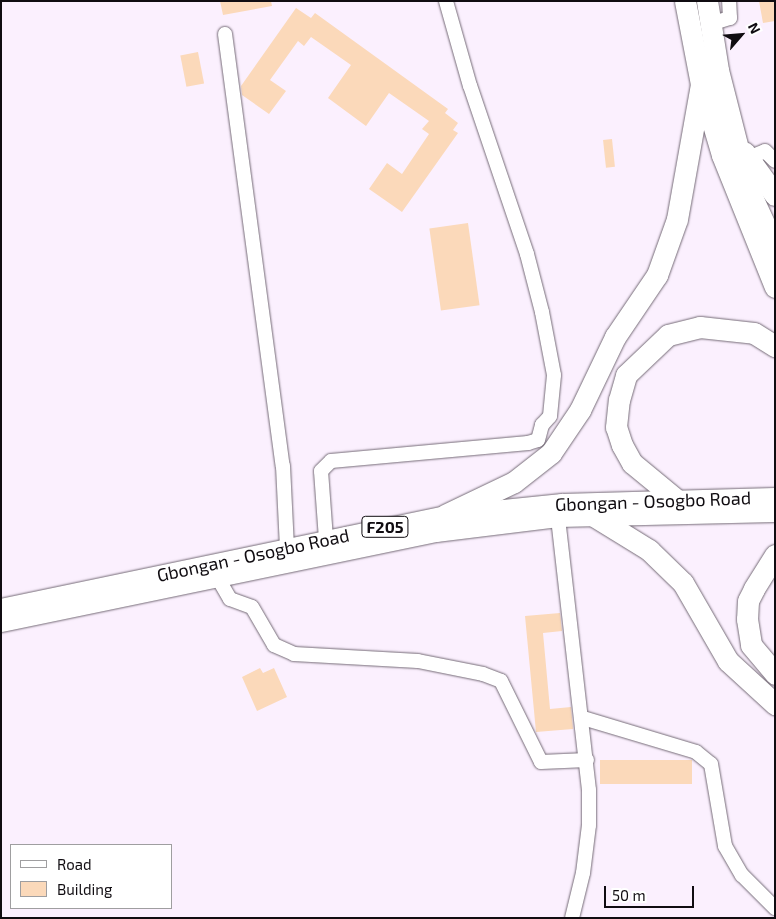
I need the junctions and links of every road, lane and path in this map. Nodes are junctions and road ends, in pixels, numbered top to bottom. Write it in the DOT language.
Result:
graph roads {
  1 [pos="446,1"];
  2 [pos="685,1"];
  3 [pos="707,1"];
  4 [pos="729,1"];
  5 [pos="710,24"];
  6 [pos="226,34"];
  7 [pos="700,84"];
  8 [pos="742,150"];
  9 [pos="775,161"];
  10 [pos="775,195"];
  11 [pos="775,247"];
  12 [pos="775,287"];
  13 [pos="775,346"];
  14 [pos="775,497"];
  15 [pos="677,500"];
  16 [pos="775,513"];
  17 [pos="445,515"];
  18 [pos="594,516"];
  19 [pos="558,518"];
  20 [pos="326,539"];
  21 [pos="287,547"];
  22 [pos="775,555"];
  23 [pos="219,580"];
  24 [pos="1,608"];
  25 [pos="1,623"];
  26 [pos="775,674"];
  27 [pos="775,704"];
  28 [pos="583,718"];
  29 [pos="587,760"];
  30 [pos="775,908"];
  31 [pos="572,918"];
  1 -- 20 [label="street"];
  2 -- 7 [label="highway"];
  3 -- 5 [label="highway"];
  4 -- 5 [label="street"];
  5 -- 8 [label="highway"];
  6 -- 21 [label="street"];
  7 -- 12 [label="highway"];
  7 -- 17 [label="highway"];
  8 -- 9 [label="street"];
  8 -- 10 [label="highway"];
  8 -- 11 [label="highway"];
  13 -- 15 [label="highway"];
  14 -- 15 [label="main road, Gbongan - Osogbo Road / F205"];
  15 -- 17 [label="main road, Gbongan - Osogbo Road / F205"];
  16 -- 18 [label="main road, Gbongan - Osogbo Road / F205"];
  17 -- 20 [label="main road, Gbongan - Osogbo Road / F205"];
  18 -- 19 [label="main road, Gbongan - Osogbo Road / F205"];
  18 -- 27 [label="highway"];
  19 -- 23 [label="main road, Gbongan - Osogbo Road / F205"];
  19 -- 28 [label="street"];
  20 -- 21 [label="main road, Gbongan - Osogbo Road / F205"];
  21 -- 24 [label="main road, Gbongan - Osogbo Road / F205"];
  22 -- 26 [label="highway"];
  23 -- 25 [label="main road, Gbongan - Osogbo Road / F205"];
  23 -- 29 [label="street"];
  28 -- 29 [label="street"];
  28 -- 30 [label="street"];
  29 -- 31 [label="street"];
}
